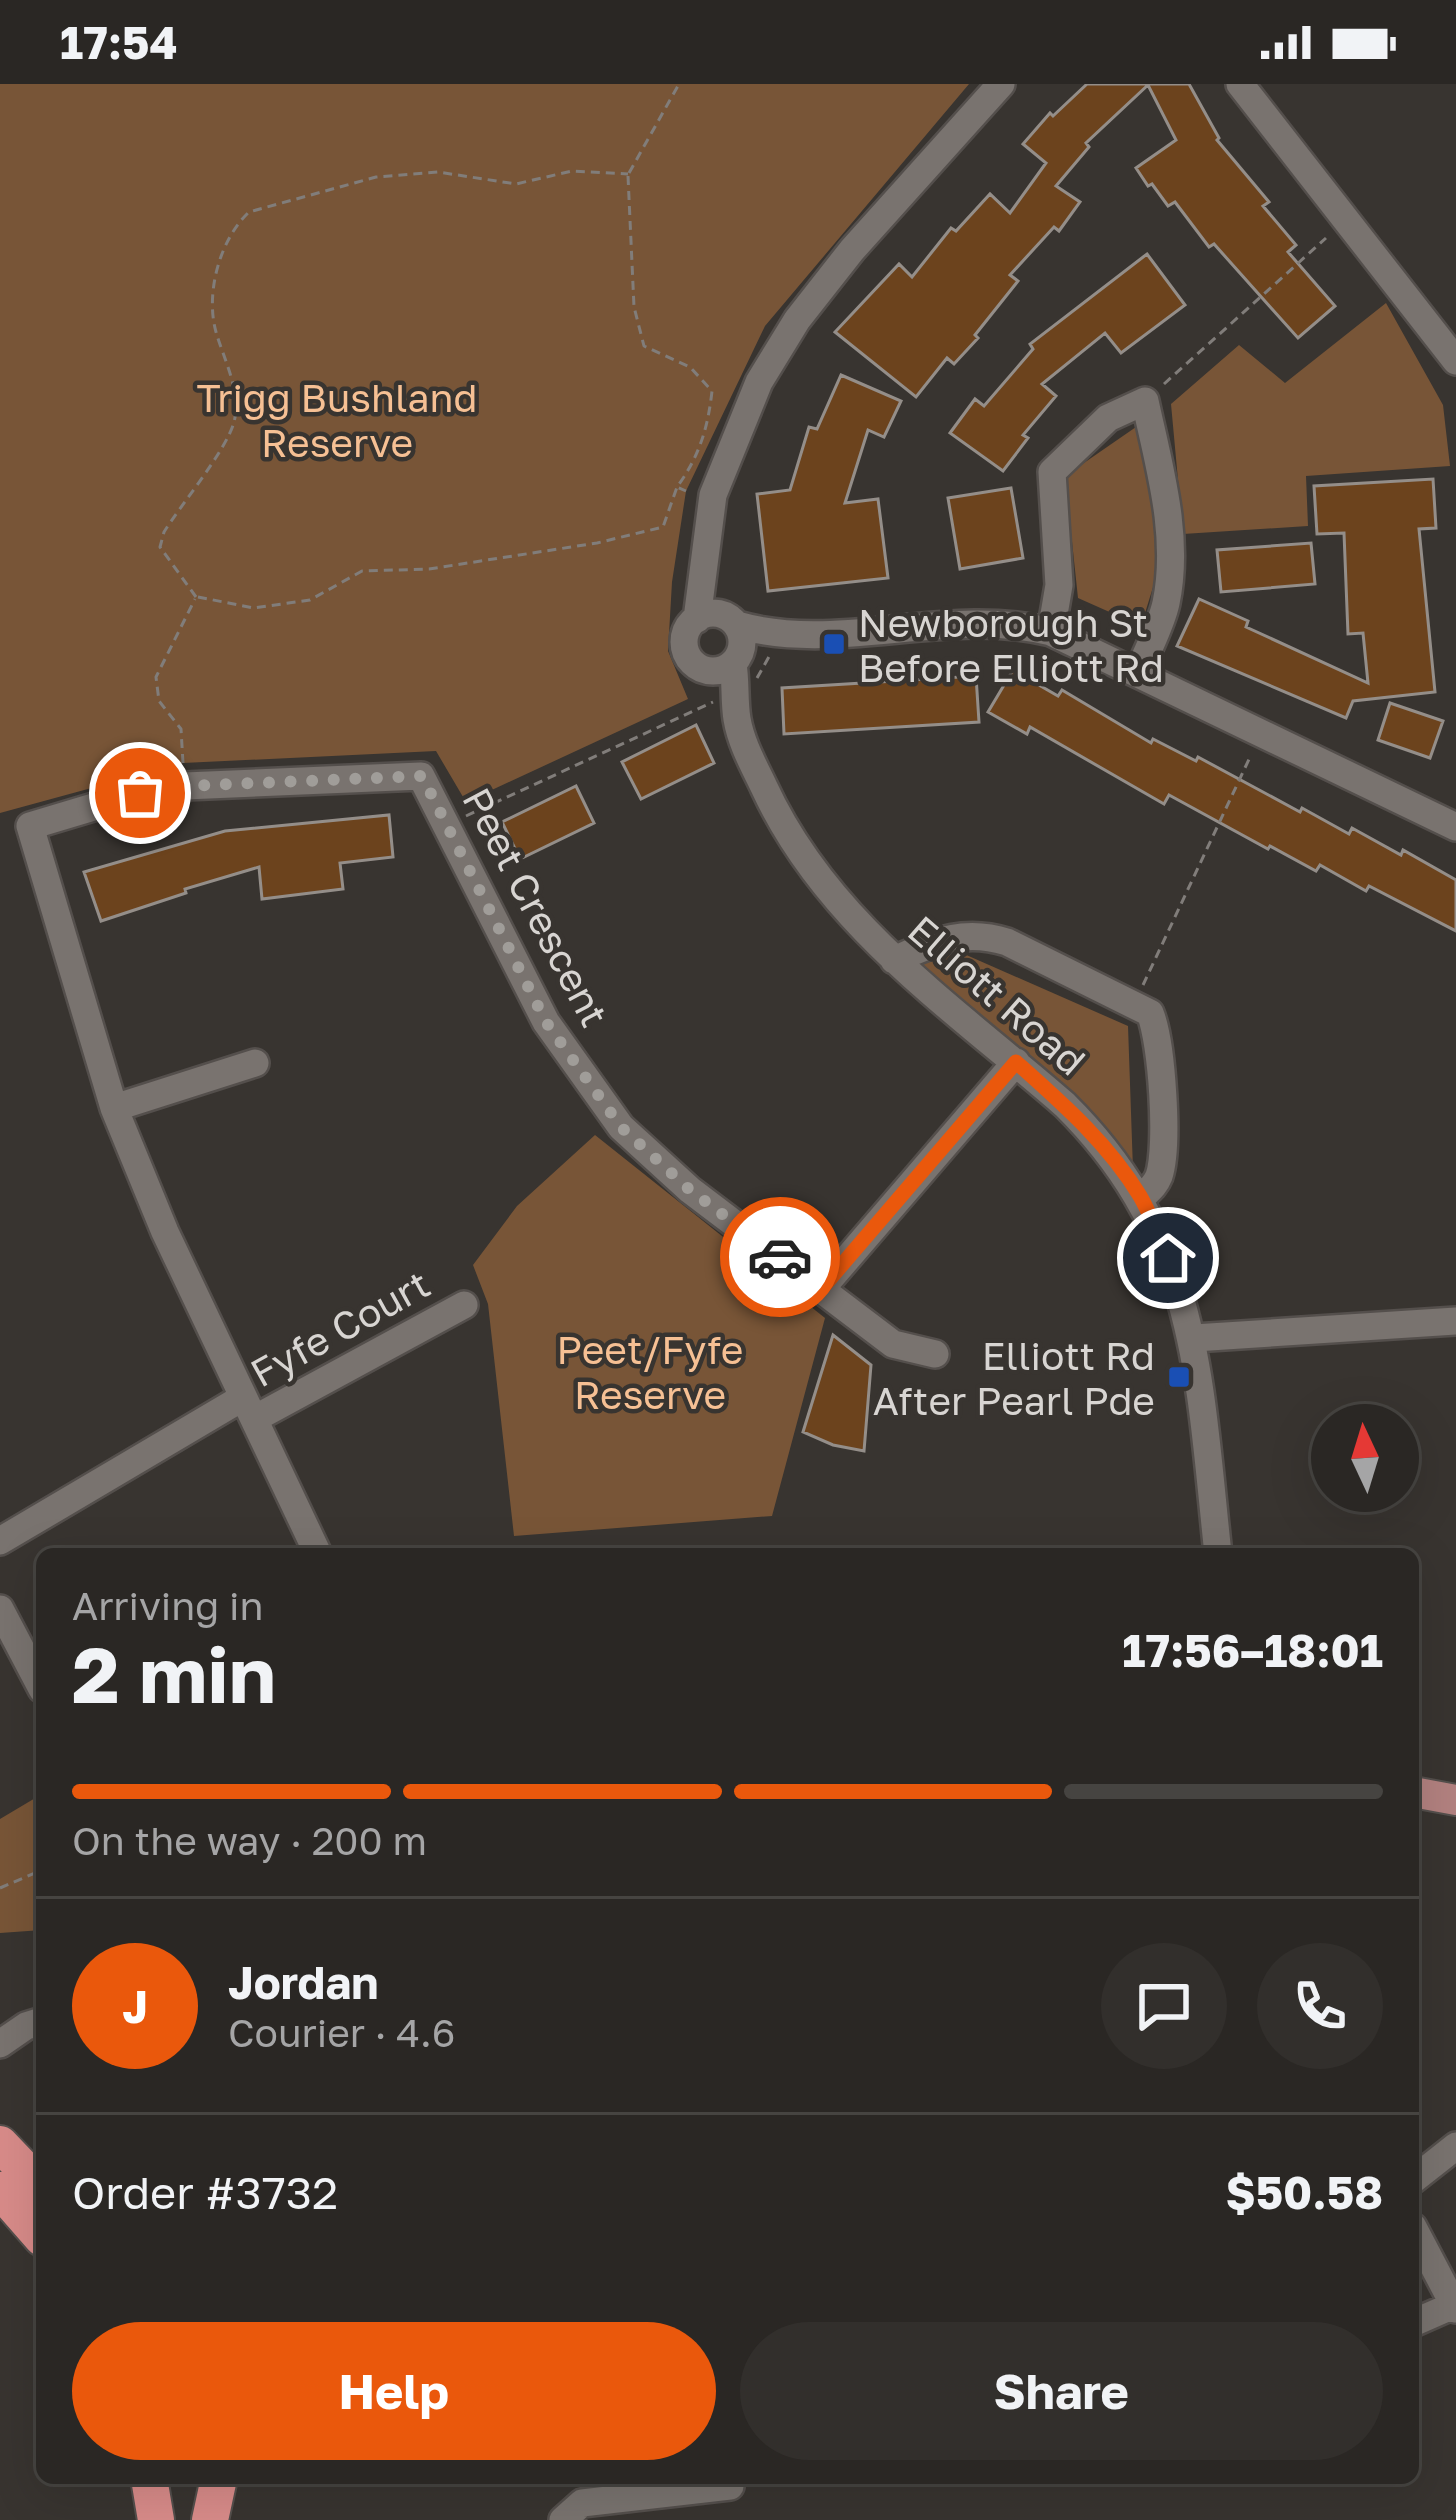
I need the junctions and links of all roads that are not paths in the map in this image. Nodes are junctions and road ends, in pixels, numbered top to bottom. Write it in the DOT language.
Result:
graph roads {
  1 [pos="1001,84"];
  2 [pos="1240,84"];
  3 [pos="1456,362"];
  4 [pos="703,573"];
  5 [pos="697,619"];
  6 [pos="733,621"];
  7 [pos="1051,632"];
  8 [pos="776,636"];
  9 [pos="1139,672"];
  10 [pos="729,683"];
  11 [pos="1456,826"];
  12 [pos="894,960"];
  13 [pos="1016,1062"];
  14 [pos="255,1063"];
  15 [pos="114,1108"];
  16 [pos="1141,1198"];
  17 [pos="822,1288"];
  18 [pos="464,1305"];
  19 [pos="1456,1321"];
  20 [pos="1194,1338"];
  21 [pos="935,1354"];
  22 [pos="248,1408"];
  23 [pos="0,1541"];
  24 [pos="315,1548"];
  25 [pos="1216,1548"];
  26 [pos="0,1609"];
  27 [pos="36,1678"];
  28 [pos="1419,1793"];
  29 [pos="1456,1800"];
  30 [pos="1419,1810"];
  31 [pos="1456,1816"];
  32 [pos="36,2023"];
  33 [pos="0,2044"];
  34 [pos="0,2144"];
  35 [pos="1456,2146"];
  36 [pos="1419,2175"];
  37 [pos="36,2182"];
  38 [pos="0,2190"];
  39 [pos="36,2231"];
  40 [pos="1419,2238"];
  41 [pos="1455,2307"];
  42 [pos="1419,2321"];
  43 [pos="150,2484"];
  44 [pos="191,2484"];
  45 [pos="218,2484"];
  46 [pos="730,2486"];
  47 [pos="156,2520"];
  48 [pos="197,2520"];
  49 [pos="210,2520"];
  50 [pos="563,2520"];
  1 -- 4 [label="street, Elliott Road"];
  2 -- 3 [label="street"];
  4 -- 5 [label="street, Elliott Road"];
  4 -- 6 [label="street, Elliott Road"];
  5 -- 6 [label="street"];
  5 -- 10 [label="street, Elliott Road"];
  6 -- 8 [label="street"];
  6 -- 10 [label="street, Elliott Road"];
  7 -- 8 [label="street"];
  7 -- 9 [label="street"];
  7 -- 9 [label="street"];
  8 -- 10 [label="street"];
  9 -- 11 [label="street"];
  10 -- 12 [label="street, Elliott Road"];
  12 -- 13 [label="street, Elliott Road"];
  12 -- 16 [label="street"];
  13 -- 16 [label="street, Elliott Road"];
  13 -- 17 [label="street"];
  14 -- 15 [label="street"];
  15 -- 17 [label="street, Peet Crescent"];
  15 -- 22 [label="street, Peet Crescent"];
  16 -- 20 [label="street, Elliott Road"];
  17 -- 21 [label="street, Peet Crescent"];
  18 -- 22 [label="street, Fyfe Court"];
  19 -- 20 [label="street"];
  20 -- 25 [label="street, Elliott Road"];
  22 -- 23 [label="street, Fyfe Court"];
  22 -- 24 [label="street, Peet Crescent"];
  26 -- 27 [label="street"];
  28 -- 29 [label="main road"];
  30 -- 31 [label="main road"];
  32 -- 33 [label="street"];
  34 -- 37 [label="highway"];
  35 -- 36 [label="street"];
  38 -- 39 [label="highway"];
  40 -- 41 [label="street"];
  41 -- 42 [label="street"];
  43 -- 47 [label="highway"];
  44 -- 48 [label="highway"];
  45 -- 49 [label="highway"];
  46 -- 50 [label="street"];
}
